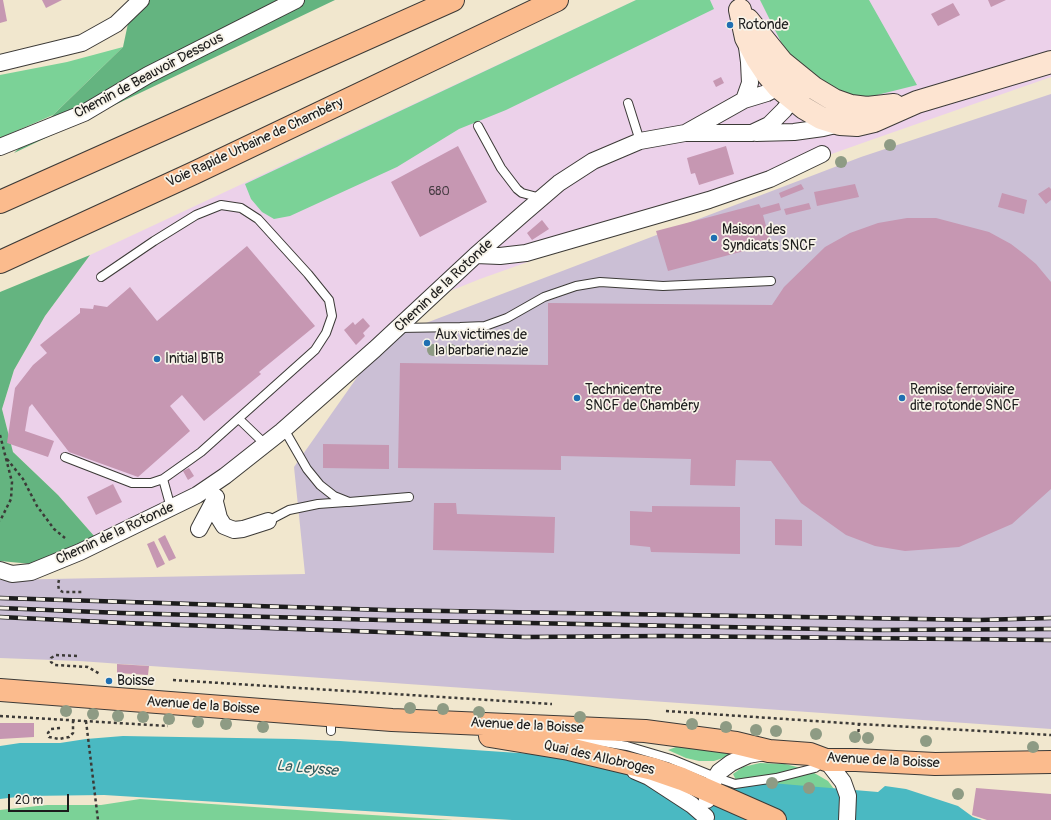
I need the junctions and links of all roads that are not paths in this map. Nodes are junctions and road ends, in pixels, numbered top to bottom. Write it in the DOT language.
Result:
graph roads {
  1 [pos="141,0"];
  2 [pos="296,0"];
  3 [pos="453,0"];
  4 [pos="557,0"];
  5 [pos="738,5"];
  6 [pos="746,38"];
  7 [pos="1051,62"];
  8 [pos="0,63"];
  9 [pos="794,86"];
  10 [pos="744,100"];
  11 [pos="917,102"];
  12 [pos="628,104"];
  13 [pos="840,124"];
  14 [pos="478,126"];
  15 [pos="685,133"];
  16 [pos="752,133"];
  17 [pos="640,140"];
  18 [pos="0,147"];
  19 [pos="822,154"];
  20 [pos="541,198"];
  21 [pos="0,202"];
  22 [pos="476,255"];
  23 [pos="0,262"];
  24 [pos="101,277"];
  25 [pos="771,281"];
  26 [pos="399,328"];
  27 [pos="239,419"];
  28 [pos="282,431"];
  29 [pos="265,444"];
  30 [pos="65,456"];
  31 [pos="224,476"];
  32 [pos="163,479"];
  33 [pos="409,498"];
  34 [pos="215,502"];
  35 [pos="349,502"];
  36 [pos="171,508"];
  37 [pos="268,521"];
  38 [pos="199,529"];
  39 [pos="4,573"];
  40 [pos="0,690"];
  41 [pos="392,720"];
  42 [pos="510,740"];
  43 [pos="769,751"];
  44 [pos="612,760"];
  45 [pos="826,760"];
  46 [pos="1051,762"];
  47 [pos="711,784"];
  48 [pos="707,818"];
  49 [pos="775,820"];
  50 [pos="847,820"];
  1 -- 8 [label="street"];
  2 -- 18 [label="street, Chemin de Beauvoir Dessous"];
  3 -- 21 [label="main road"];
  4 -- 23 [label="main road, Voie Rapide Urbaine de Chambéry"];
  5 -- 6 [label="main road"];
  5 -- 9 [label="main road"];
  6 -- 9 [label="main road"];
  6 -- 10 [label="street"];
  7 -- 11 [label="main road, Chemin de la Rotonde"];
  9 -- 10 [label="street, Chemin de la Rotonde"];
  9 -- 11 [label="main road, Chemin de la Rotonde"];
  9 -- 13 [label="main road"];
  9 -- 16 [label="street, Chemin de la Rotonde"];
  10 -- 15 [label="street, Chemin de la Rotonde"];
  11 -- 13 [label="main road, Chemin de la Rotonde"];
  12 -- 17 [label="lane"];
  13 -- 16 [label="street, Chemin de la Rotonde"];
  14 -- 20 [label="lane"];
  15 -- 16 [label="street, Chemin de la Rotonde"];
  15 -- 17 [label="street, Chemin de la Rotonde"];
  17 -- 20 [label="street, Chemin de la Rotonde"];
  19 -- 22 [label="street"];
  20 -- 22 [label="street, Chemin de la Rotonde"];
  22 -- 26 [label="street, Chemin de la Rotonde"];
  24 -- 27 [label="lane"];
  25 -- 26 [label="lane"];
  26 -- 28 [label="street, Chemin de la Rotonde"];
  27 -- 29 [label="lane"];
  27 -- 32 [label="lane"];
  28 -- 29 [label="street, Chemin de la Rotonde"];
  28 -- 35 [label="lane"];
  29 -- 31 [label="street, Chemin de la Rotonde"];
  30 -- 32 [label="lane"];
  31 -- 34 [label="street"];
  31 -- 36 [label="street, Chemin de la Rotonde"];
  32 -- 36 [label="lane"];
  33 -- 35 [label="lane"];
  34 -- 37 [label="street"];
  34 -- 38 [label="street"];
  35 -- 37 [label="lane"];
  36 -- 39 [label="street, Chemin de la Rotonde"];
  40 -- 41 [label="main road, Avenue de la Boisse"];
  41 -- 42 [label="main road, Quai des Allobroges"];
  41 -- 43 [label="main road, Avenue de la Boisse"];
  42 -- 44 [label="main road, Quai des Allobroges"];
  42 -- 47 [label="lane"];
  43 -- 45 [label="main road, Avenue de la Boisse"];
  43 -- 47 [label="street"];
  44 -- 47 [label="main road, Quai des Allobroges"];
  44 -- 48 [label="street"];
  45 -- 46 [label="main road, Avenue de la Boisse"];
  45 -- 47 [label="lane"];
  45 -- 50 [label="street"];
  47 -- 48 [label="street"];
  47 -- 49 [label="main road, Quai des Allobroges"];
}
